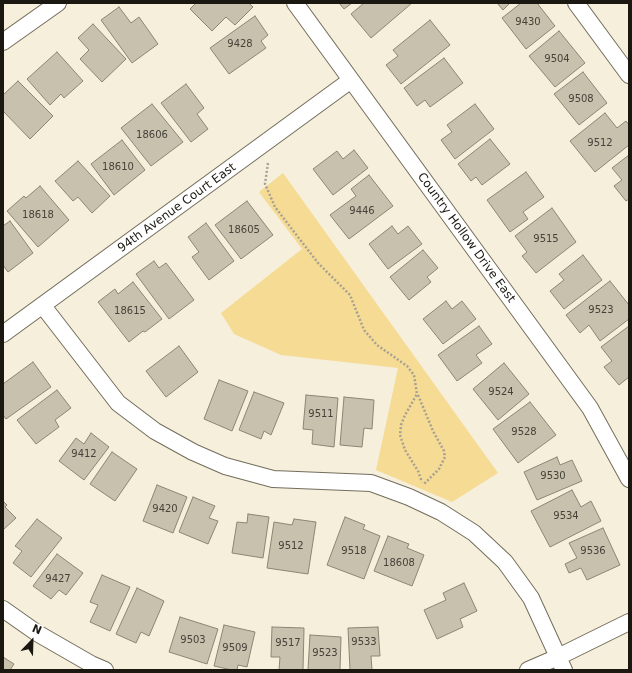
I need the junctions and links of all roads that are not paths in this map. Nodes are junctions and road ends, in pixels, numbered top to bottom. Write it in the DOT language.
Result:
graph roads {
  1 [pos="58,3"];
  2 [pos="295,3"];
  3 [pos="576,3"];
  4 [pos="3,42"];
  5 [pos="629,75"];
  6 [pos="351,80"];
  7 [pos="43,306"];
  8 [pos="3,334"];
  9 [pos="629,479"];
  10 [pos="3,609"];
  11 [pos="629,622"];
  12 [pos="561,663"];
  13 [pos="104,670"];
  14 [pos="528,670"];
  1 -- 4 [label="street"];
  2 -- 6 [label="street, Country Hollow Drive East"];
  3 -- 5 [label="street"];
  6 -- 7 [label="street, 94th Avenue Court East"];
  6 -- 9 [label="street, Country Hollow Drive East"];
  7 -- 8 [label="street, 94th Avenue Court East"];
  7 -- 12 [label="street"];
  10 -- 13 [label="street"];
  11 -- 12 [label="street"];
  12 -- 14 [label="street"];
}
